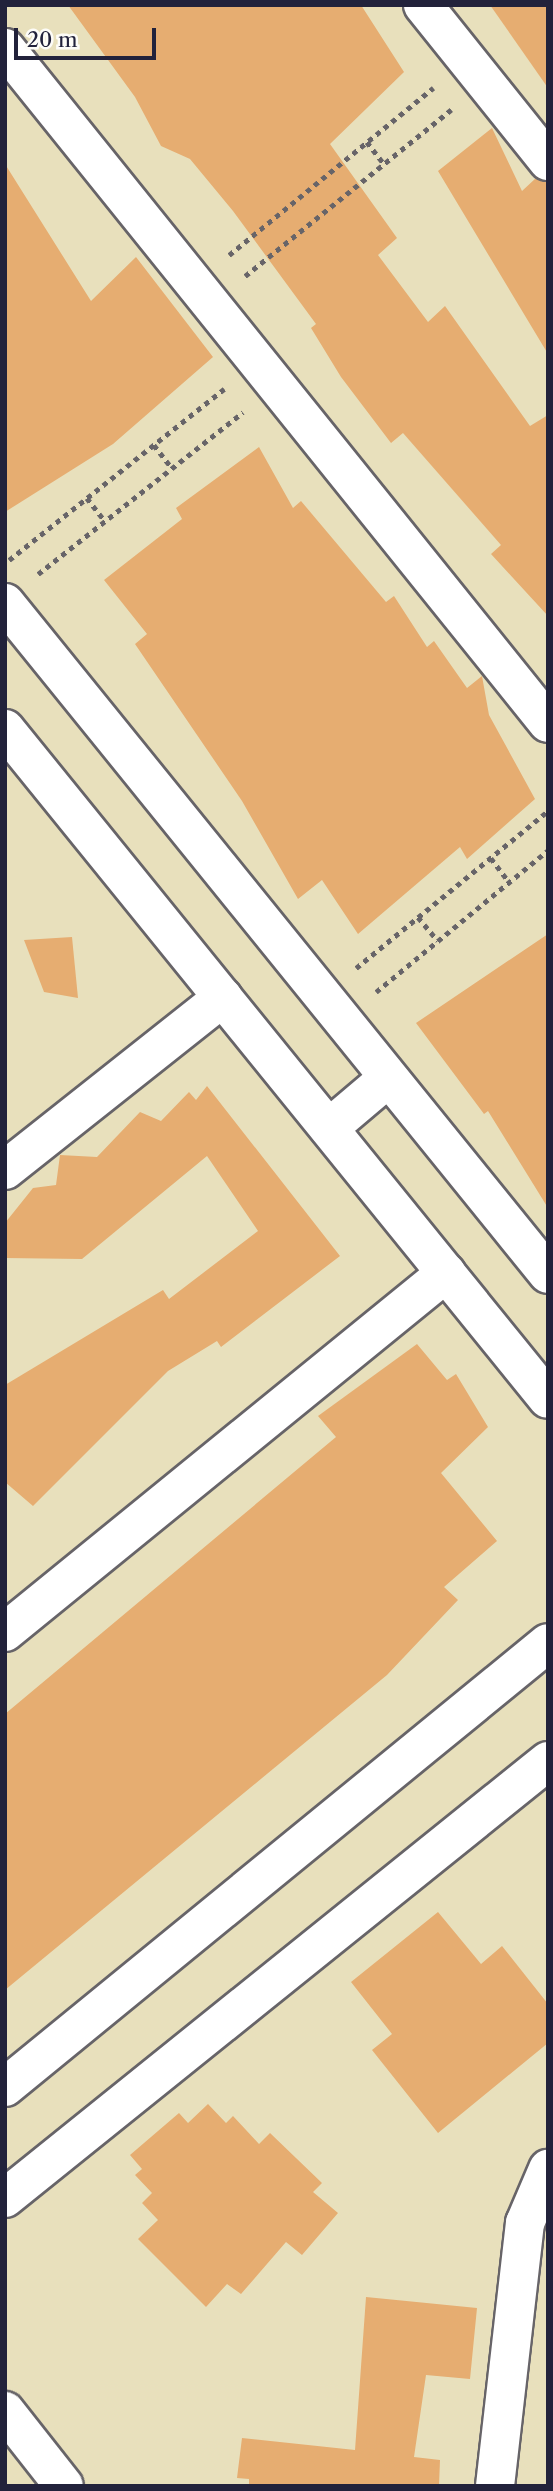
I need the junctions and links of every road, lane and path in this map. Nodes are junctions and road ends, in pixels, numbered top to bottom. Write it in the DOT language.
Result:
graph roads {
  1 [pos="423,5"];
  2 [pos="5,48"];
  3 [pos="476,72"];
  4 [pos="367,142"];
  5 [pos="548,161"];
  6 [pos="384,164"];
  7 [pos="202,294"];
  8 [pos="267,374"];
  9 [pos="155,445"];
  10 [pos="172,468"];
  11 [pos="88,498"];
  12 [pos="105,521"];
  13 [pos="5,563"];
  14 [pos="15,593"];
  15 [pos="548,723"];
  16 [pos="5,729"];
  17 [pos="548,811"];
  18 [pos="548,850"];
  19 [pos="491,858"];
  20 [pos="509,882"];
  21 [pos="418,917"];
  22 [pos="438,941"];
  23 [pos="223,997"];
  24 [pos="333,1007"];
  25 [pos="388,1078"];
  26 [pos="328,1128"];
  27 [pos="5,1170"];
  28 [pos="446,1273"];
  29 [pos="548,1274"];
  30 [pos="548,1399"];
  31 [pos="5,1632"];
  32 [pos="548,1643"];
  33 [pos="548,1761"];
  34 [pos="5,2087"];
  35 [pos="548,2169"];
  36 [pos="5,2198"];
  37 [pos="5,2411"];
  38 [pos="64,2486"];
  39 [pos="495,2486"];
  1 -- 3 [label="street"];
  2 -- 7 [label="street"];
  3 -- 4 [label="path"];
  3 -- 5 [label="street"];
  3 -- 6 [label="path"];
  4 -- 6 [label="path"];
  4 -- 7 [label="path"];
  6 -- 7 [label="path"];
  7 -- 8 [label="street"];
  8 -- 9 [label="path"];
  8 -- 10 [label="path"];
  8 -- 15 [label="street"];
  9 -- 10 [label="path"];
  9 -- 11 [label="path"];
  10 -- 12 [label="path"];
  11 -- 12 [label="path"];
  11 -- 13 [label="path"];
  12 -- 14 [label="path"];
  14 -- 24 [label="street"];
  16 -- 23 [label="street"];
  17 -- 19 [label="path"];
  18 -- 20 [label="path"];
  19 -- 20 [label="path"];
  19 -- 21 [label="path"];
  20 -- 22 [label="path"];
  21 -- 22 [label="path"];
  21 -- 24 [label="path"];
  22 -- 24 [label="path"];
  23 -- 26 [label="street"];
  23 -- 27 [label="street"];
  24 -- 25 [label="street"];
  25 -- 26 [label="street"];
  25 -- 29 [label="street"];
  26 -- 28 [label="street"];
  28 -- 30 [label="street"];
  28 -- 31 [label="street"];
  32 -- 34 [label="street"];
  33 -- 36 [label="street"];
  35 -- 39 [label="street"];
  37 -- 38 [label="street"];
}
